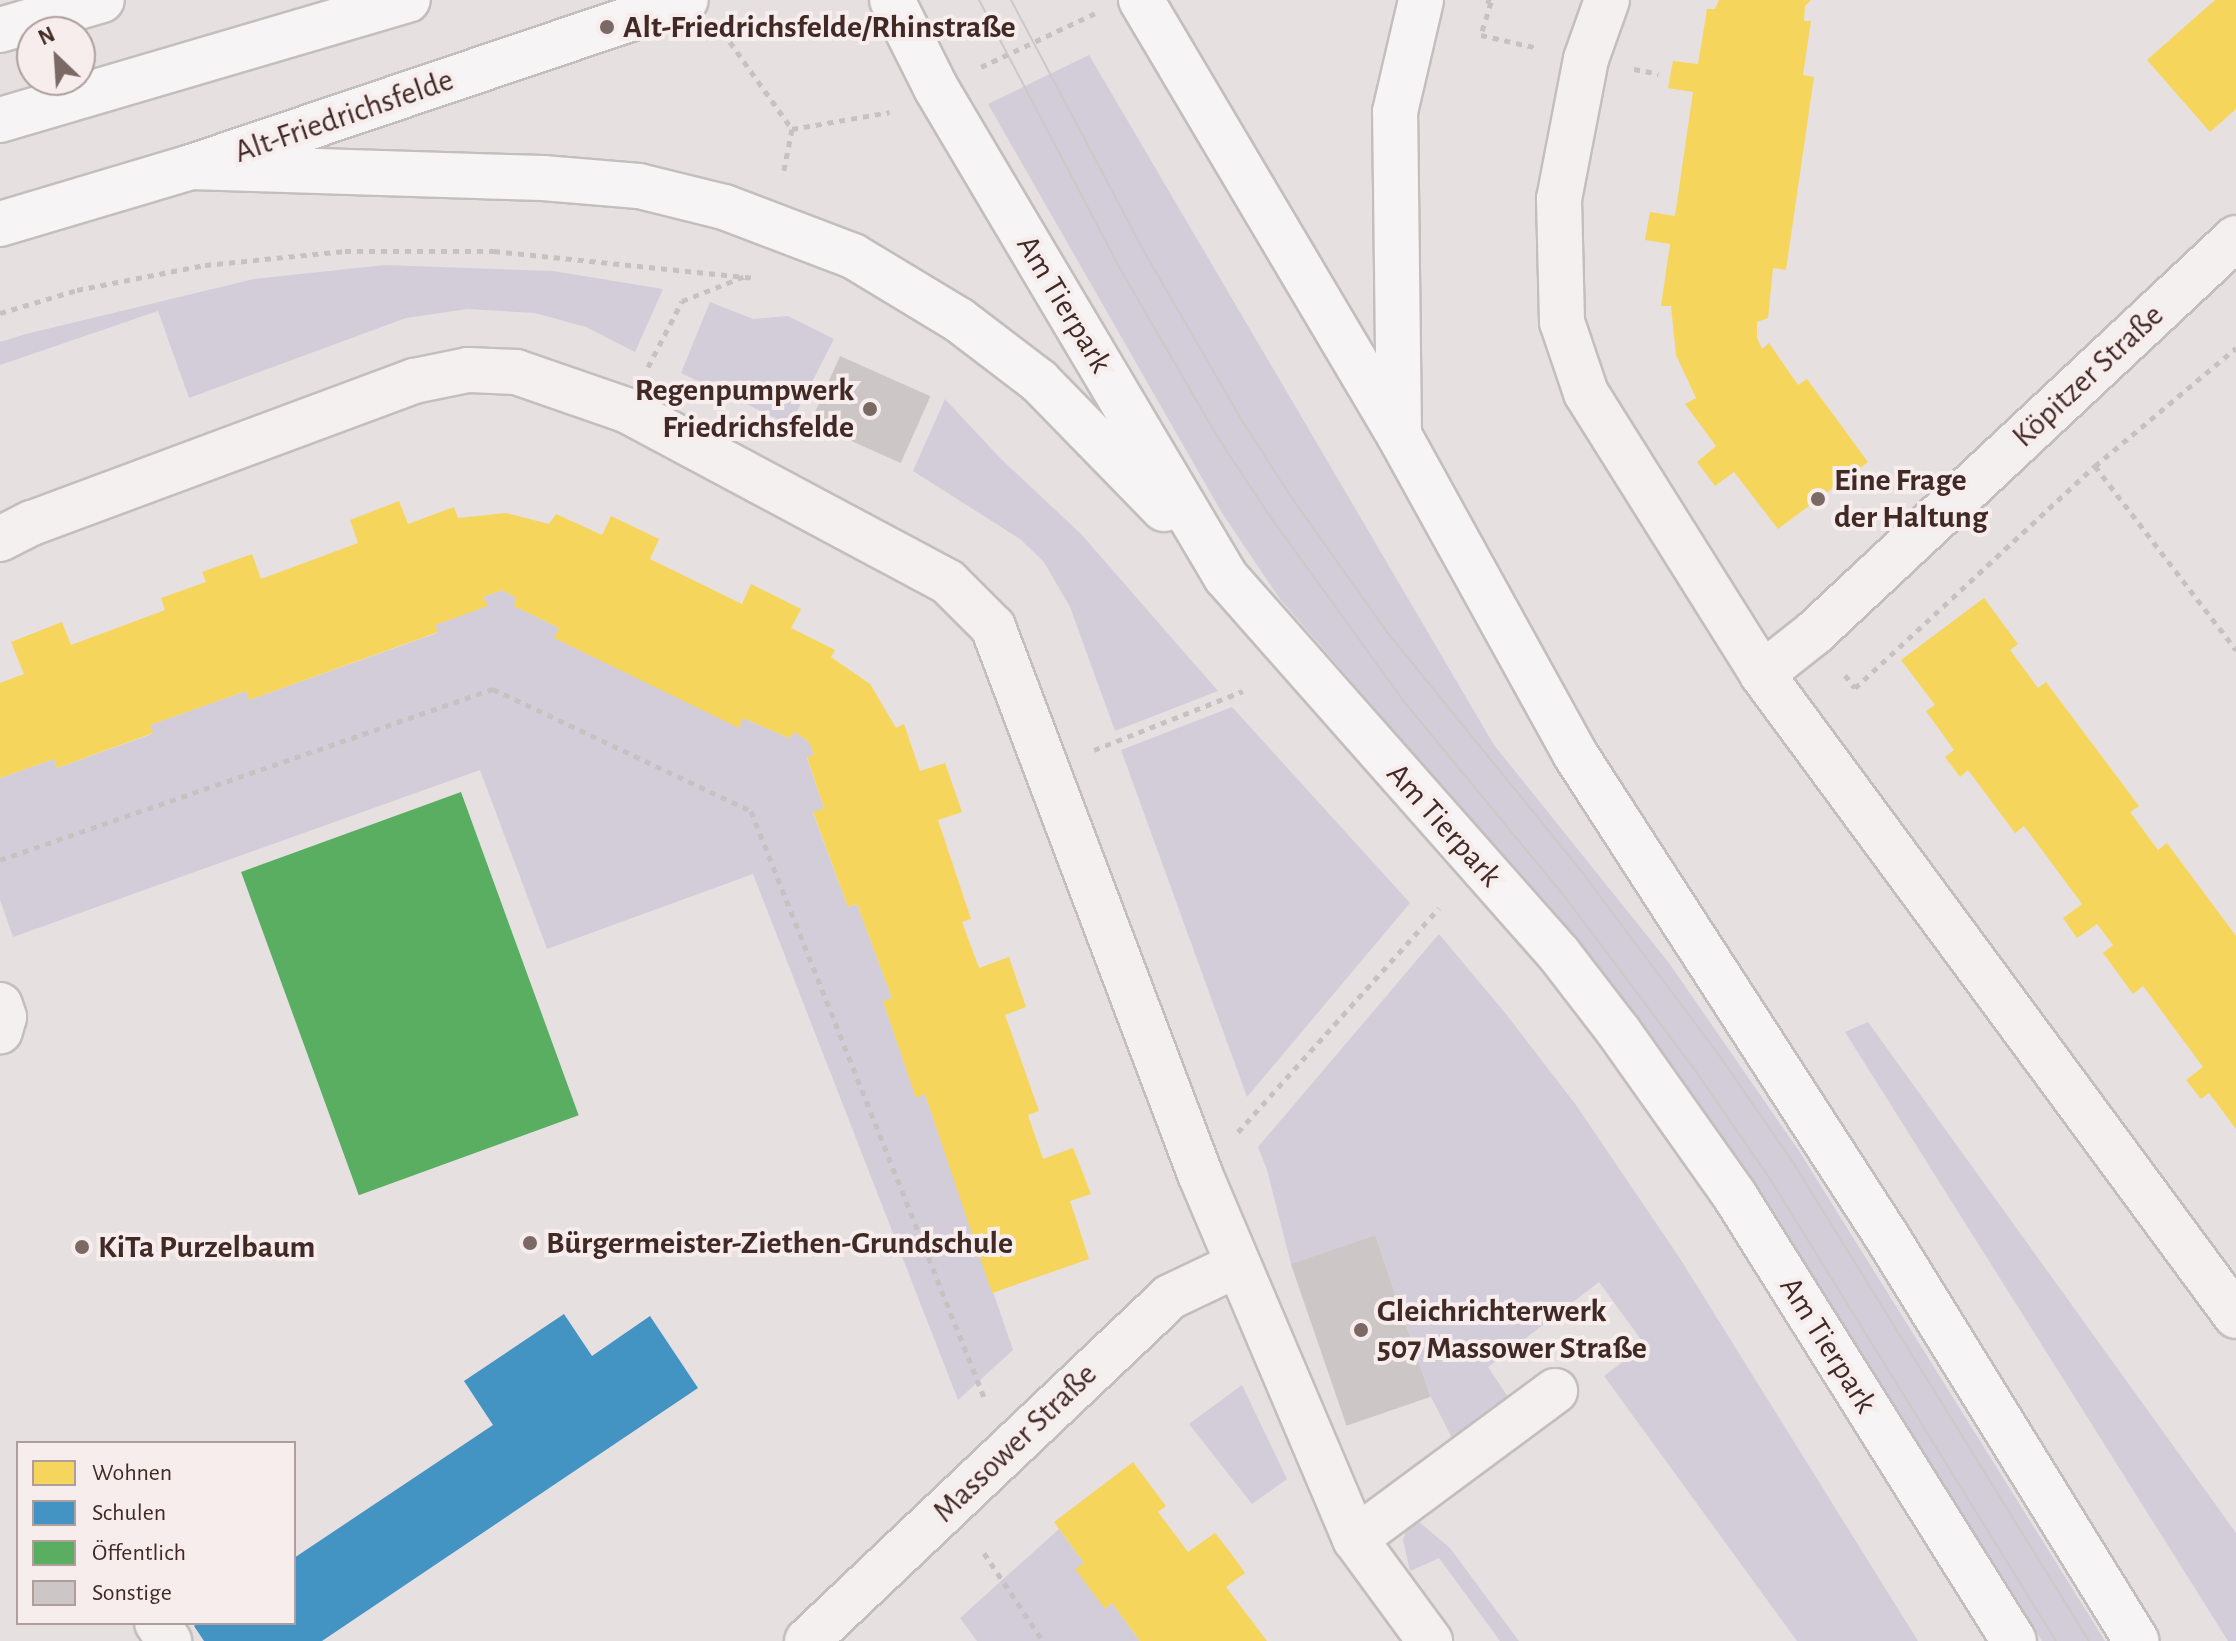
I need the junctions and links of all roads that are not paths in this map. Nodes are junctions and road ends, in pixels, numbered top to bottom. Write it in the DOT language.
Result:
graph roads {
  1 [pos="102,0"];
  2 [pos="408,0"];
  3 [pos="892,0"];
  4 [pos="1141,0"];
  5 [pos="1421,0"];
  6 [pos="1607,0"];
  7 [pos="703,12"];
  8 [pos="0,30"];
  9 [pos="0,120"];
  10 [pos="191,167"];
  11 [pos="0,224"];
  12 [pos="2236,238"];
  13 [pos="1399,435"];
  14 [pos="0,539"];
  15 [pos="1226,577"];
  16 [pos="1762,674"];
  17 [pos="0,1005"];
  18 [pos="0,1031"];
  19 [pos="1237,1265"];
  20 [pos="2236,1316"];
  21 [pos="1555,1391"];
  22 [pos="1355,1539"];
  23 [pos="807,1641"];
  24 [pos="1430,1641"];
  25 [pos="2014,1641"];
  26 [pos="2137,1641"];
  1 -- 8 [label="main road"];
  2 -- 9 [label="main road"];
  3 -- 15 [label="main road, Am Tierpark"];
  4 -- 13 [label="main road"];
  5 -- 13 [label="main road"];
  6 -- 16 [label="street"];
  7 -- 10 [label="main road, Alt-Friedrichsfelde"];
  10 -- 11 [label="main road, Alt-Friedrichsfelde"];
  10 -- 15 [label="main road"];
  12 -- 16 [label="street, Köpitzer Straße"];
  13 -- 26 [label="main road"];
  14 -- 19 [label="street"];
  15 -- 25 [label="main road, Am Tierpark"];
  16 -- 20 [label="street"];
  17 -- 18 [label="street"];
  19 -- 22 [label="street"];
  19 -- 23 [label="street, Massower Straße"];
  21 -- 22 [label="street"];
  22 -- 24 [label="street"];
}
